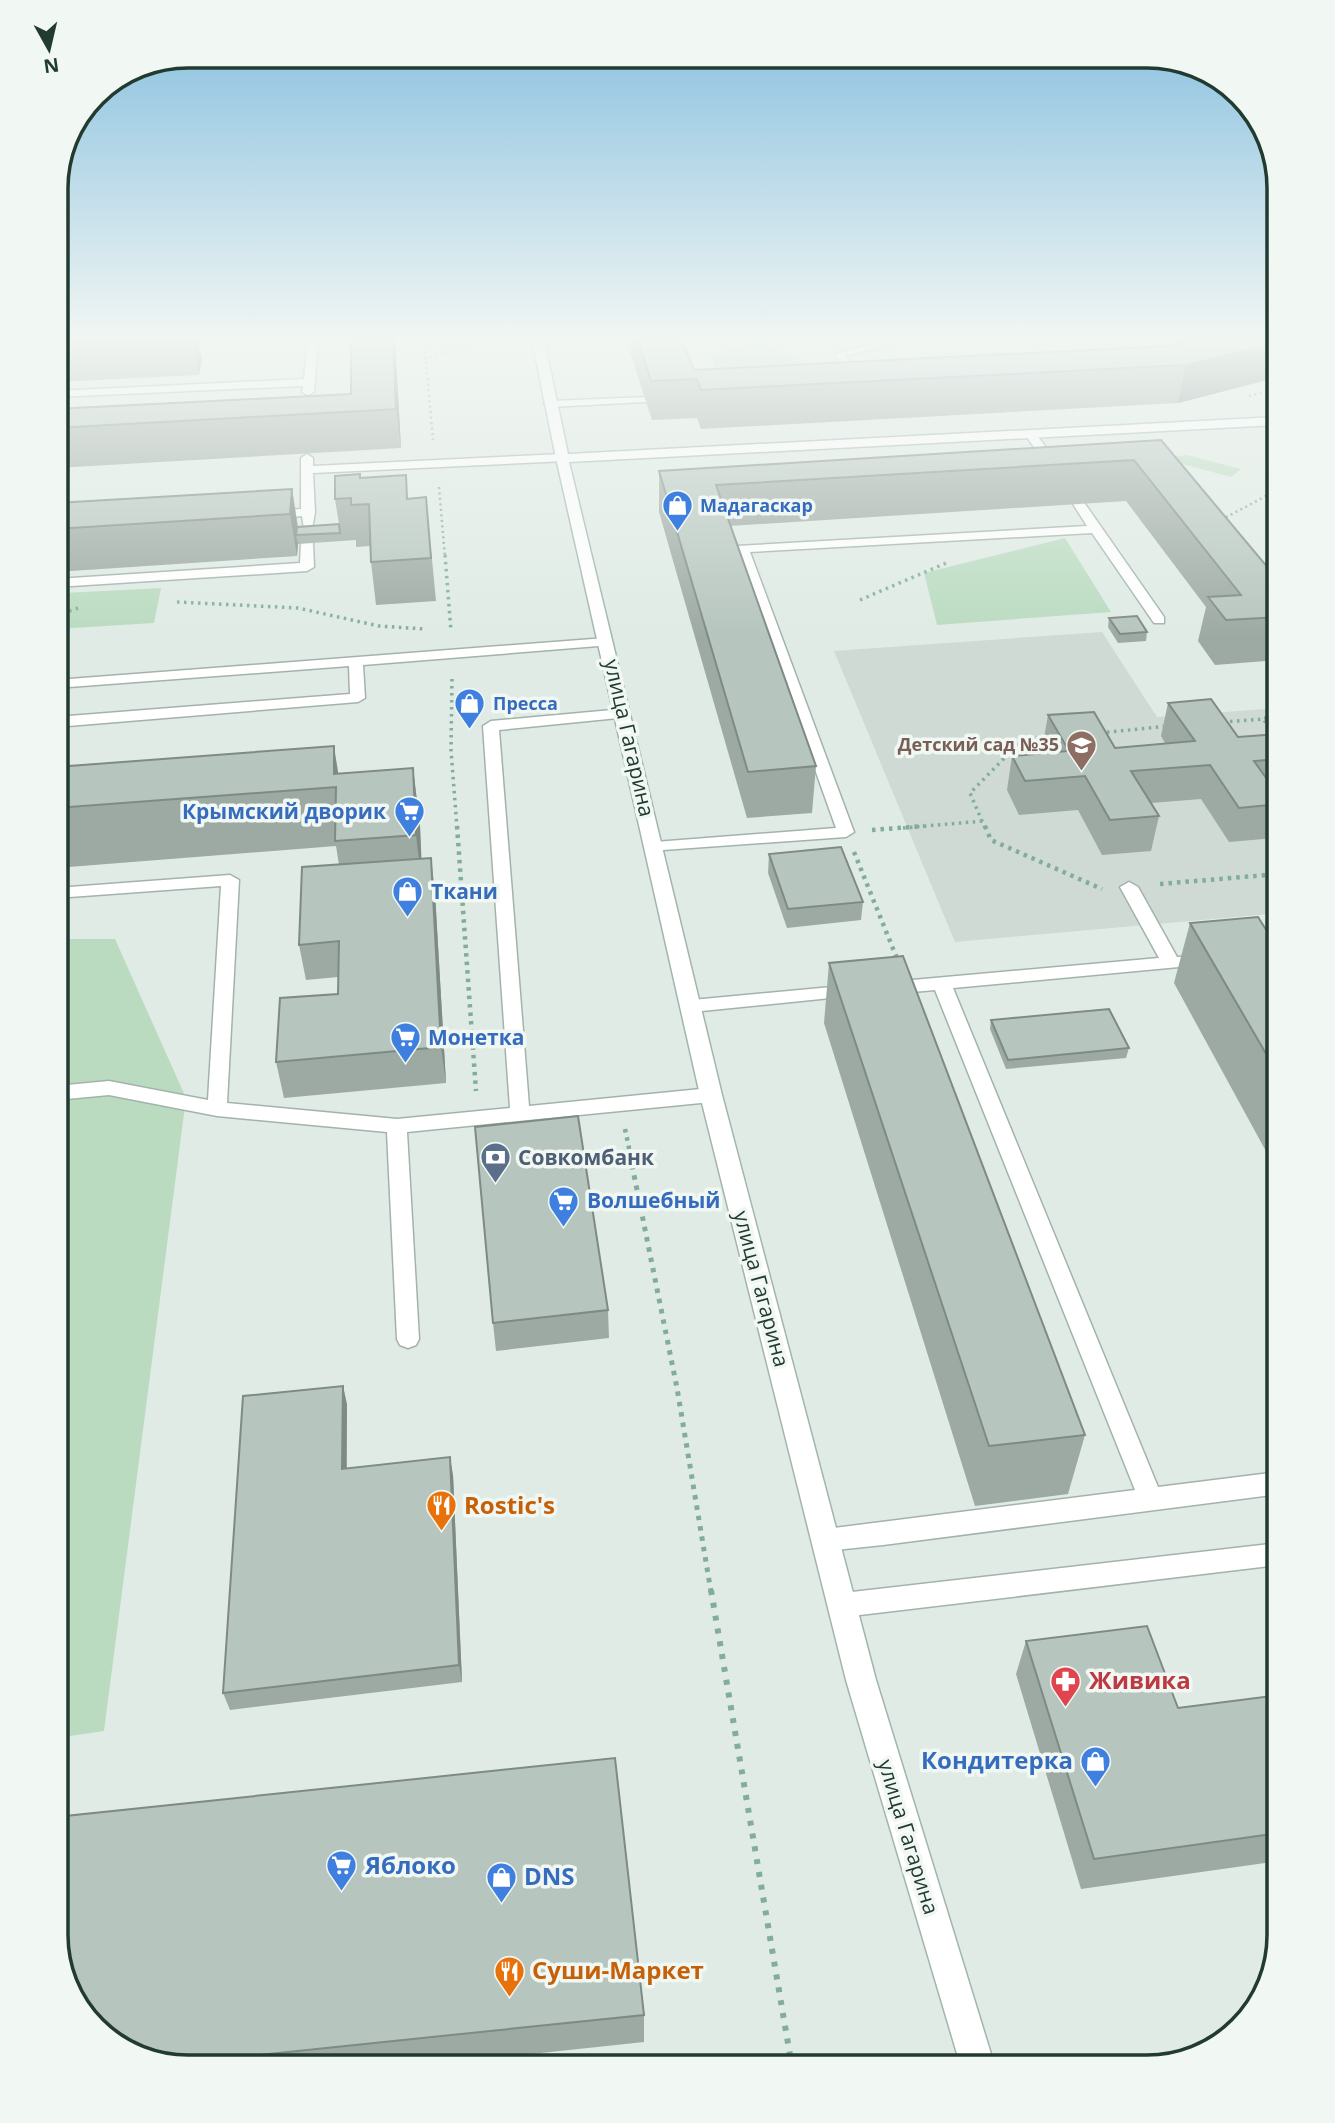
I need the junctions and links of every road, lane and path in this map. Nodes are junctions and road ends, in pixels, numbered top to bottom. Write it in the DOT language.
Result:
graph roads {
  1 [pos="433,439"];
  2 [pos="558,439"];
  3 [pos="916,439"];
  4 [pos="1034,439"];
  5 [pos="306,453"];
  6 [pos="562,458"];
  7 [pos="435,464"];
  8 [pos="307,470"];
  9 [pos="1060,478"];
  10 [pos="1267,495"];
  11 [pos="1079,504"];
  12 [pos="309,512"];
  13 [pos="256,516"];
  14 [pos="1216,522"];
  15 [pos="1096,529"];
  16 [pos="956,559"];
  17 [pos="69,582"];
  18 [pos="860,600"];
  19 [pos="169,602"];
  20 [pos="1159,620"];
  21 [pos="437,629"];
  22 [pos="606,642"];
  23 [pos="453,654"];
  24 [pos="356,661"];
  25 [pos="69,683"];
  26 [pos="623,714"];
  27 [pos="1264,719"];
  28 [pos="1267,719"];
  29 [pos="69,721"];
  30 [pos="1217,722"];
  31 [pos="1267,723"];
  32 [pos="1180,725"];
  33 [pos="1088,734"];
  34 [pos="1062,736"];
  35 [pos="983,821"];
  36 [pos="846,832"];
  37 [pos="991,840"];
  38 [pos="655,848"];
  39 [pos="1129,887"];
  40 [pos="69,892"];
  41 [pos="1222,958"];
  42 [pos="1171,963"];
  43 [pos="942,984"];
  44 [pos="908,986"];
  45 [pos="692,1006"];
  46 [pos="68,1092"];
  47 [pos="464,1092"];
  48 [pos="711,1095"];
  49 [pos="620,1104"];
  50 [pos="217,1109"];
  51 [pos="520,1114"];
  52 [pos="397,1126"];
  53 [pos="408,1339"];
  54 [pos="1267,1484"];
  55 [pos="1150,1498"];
  56 [pos="826,1540"];
  57 [pos="1267,1555"];
  58 [pos="842,1605"];
  59 [pos="790,2055"];
  60 [pos="974,2055"];
  1 -- 7 [label="path"];
  2 -- 6 [label="street, улица Гагарина"];
  3 -- 6 [label="street"];
  4 -- 9 [label="lane"];
  5 -- 8 [label="lane"];
  6 -- 7 [label="lane"];
  6 -- 22 [label="street, улица Гагарина"];
  7 -- 8 [label="lane"];
  7 -- 23 [label="path"];
  8 -- 12 [label="lane"];
  10 -- 14 [label="path"];
  11 -- 15 [label="lane"];
  12 -- 13 [label="lane"];
  12 -- 17 [label="lane"];
  15 -- 20 [label="lane"];
  15 -- 36 [label="lane"];
  16 -- 18 [label="path"];
  19 -- 21 [label="path"];
  22 -- 23 [label="lane"];
  22 -- 26 [label="street, улица Гагарина"];
  23 -- 24 [label="lane"];
  23 -- 47 [label="path"];
  24 -- 25 [label="lane"];
  24 -- 29 [label="lane"];
  26 -- 38 [label="street, улица Гагарина"];
  26 -- 51 [label="lane"];
  27 -- 28 [label="path"];
  27 -- 30 [label="path"];
  27 -- 31 [label="path"];
  32 -- 33 [label="path"];
  34 -- 35 [label="path"];
  35 -- 36 [label="path"];
  35 -- 37 [label="path"];
  36 -- 38 [label="lane"];
  36 -- 44 [label="path"];
  38 -- 45 [label="street, улица Гагарина"];
  39 -- 42 [label="lane"];
  40 -- 50 [label="lane"];
  41 -- 42 [label="lane"];
  42 -- 43 [label="lane"];
  43 -- 44 [label="lane"];
  43 -- 55 [label="lane"];
  44 -- 45 [label="lane"];
  45 -- 48 [label="street, улица Гагарина"];
  46 -- 50 [label="lane"];
  48 -- 49 [label="lane"];
  48 -- 56 [label="street, улица Гагарина"];
  49 -- 51 [label="lane"];
  49 -- 59 [label="path"];
  50 -- 52 [label="lane"];
  51 -- 52 [label="lane"];
  52 -- 53 [label="lane"];
  54 -- 55 [label="lane"];
  55 -- 56 [label="lane"];
  56 -- 58 [label="street, улица Гагарина"];
  57 -- 58 [label="lane"];
  58 -- 60 [label="street, улица Гагарина"];
}
